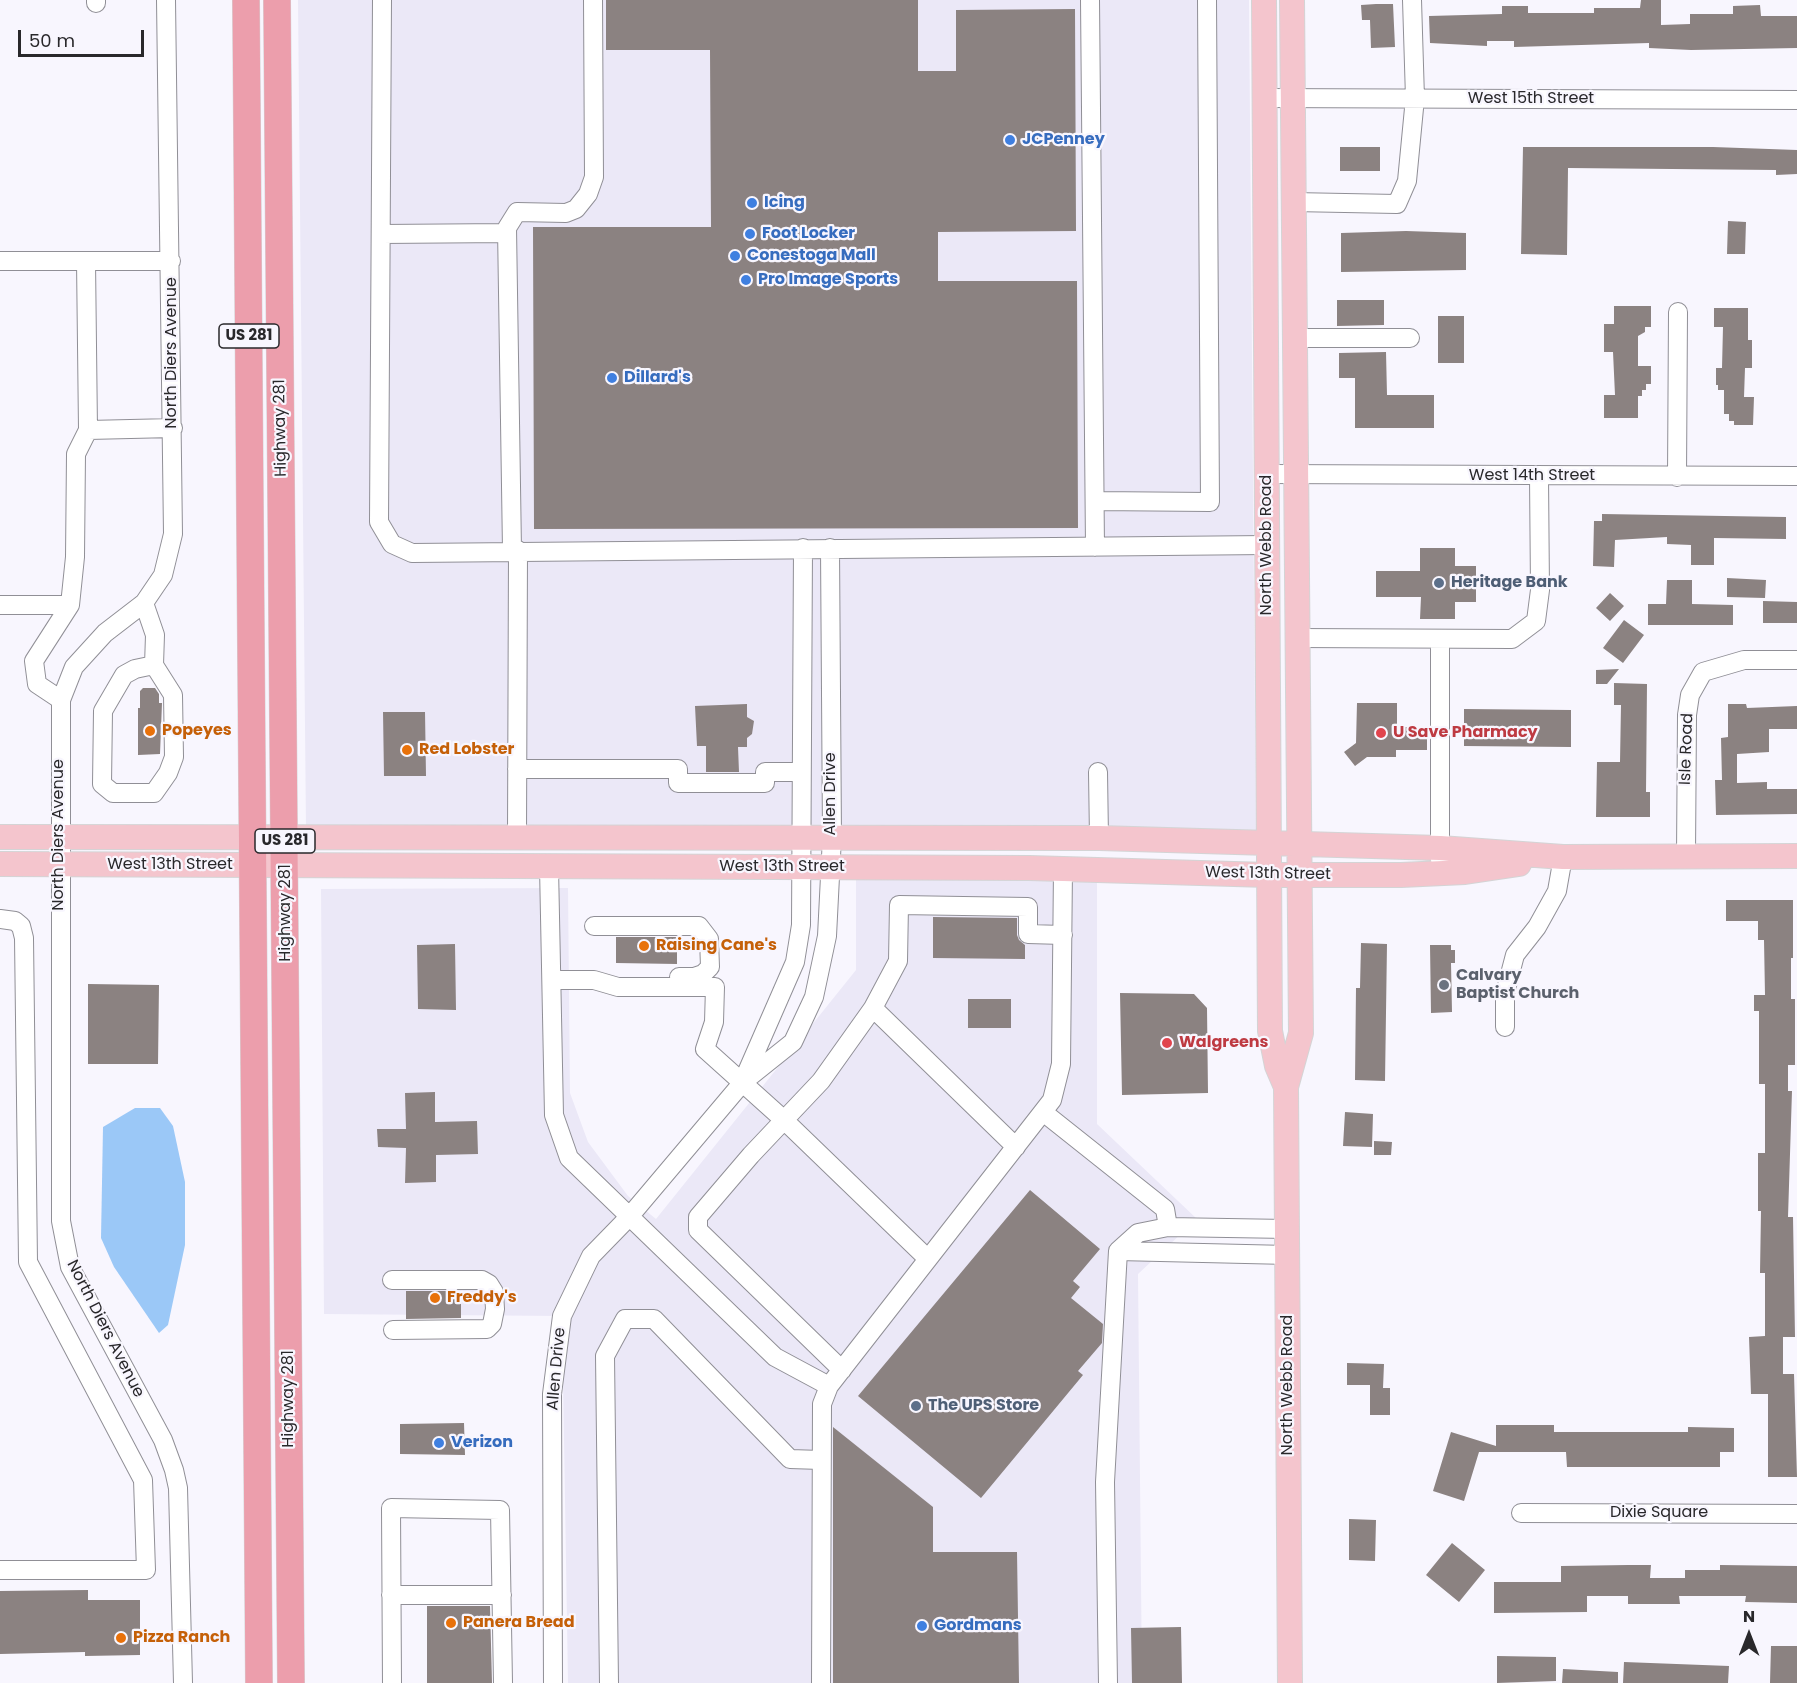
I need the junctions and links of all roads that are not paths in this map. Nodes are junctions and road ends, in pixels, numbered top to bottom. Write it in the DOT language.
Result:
graph roads {
  1 [pos="166,0"];
  2 [pos="246,0"];
  3 [pos="277,0"];
  4 [pos="382,0"];
  5 [pos="593,0"];
  6 [pos="1090,0"];
  7 [pos="1207,0"];
  8 [pos="1263,0"];
  9 [pos="1292,0"];
  10 [pos="1412,0"];
  11 [pos="1264,98"];
  12 [pos="1293,98"];
  13 [pos="1415,98"];
  14 [pos="1797,100"];
  15 [pos="1293,202"];
  16 [pos="507,233"];
  17 [pos="381,234"];
  18 [pos="0,261"];
  19 [pos="86,261"];
  20 [pos="171,261"];
  21 [pos="1678,312"];
  22 [pos="1294,338"];
  23 [pos="1410,338"];
  24 [pos="173,428"];
  25 [pos="88,430"];
  26 [pos="1267,474"];
  27 [pos="1295,474"];
  28 [pos="1797,476"];
  29 [pos="1539,477"];
  30 [pos="1677,477"];
  31 [pos="1095,501"];
  32 [pos="1268,546"];
  33 [pos="1095,547"];
  34 [pos="802,548"];
  35 [pos="830,548"];
  36 [pos="515,550"];
  37 [pos="144,603"];
  38 [pos="0,605"];
  39 [pos="70,605"];
  40 [pos="1297,638"];
  41 [pos="1440,640"];
  42 [pos="1797,660"];
  43 [pos="154,664"];
  44 [pos="61,700"];
  45 [pos="517,769"];
  46 [pos="801,772"];
  47 [pos="1098,772"];
  48 [pos="253,835"];
  49 [pos="285,836"];
  50 [pos="517,836"];
  51 [pos="801,836"];
  52 [pos="0,837"];
  53 [pos="832,837"];
  54 [pos="59,838"];
  55 [pos="1099,838"];
  56 [pos="1268,843"];
  57 [pos="1300,844"];
  58 [pos="1440,848"];
  59 [pos="1686,855"];
  60 [pos="1797,856"];
  61 [pos="1563,857"];
  62 [pos="0,864"];
  63 [pos="59,864"];
  64 [pos="253,865"];
  65 [pos="285,866"];
  66 [pos="549,867"];
  67 [pos="801,867"];
  68 [pos="830,868"];
  69 [pos="1063,869"];
  70 [pos="1440,873"];
  71 [pos="1269,875"];
  72 [pos="1300,875"];
  73 [pos="0,920"];
  74 [pos="594,926"];
  75 [pos="1064,934"];
  76 [pos="552,980"];
  77 [pos="594,980"];
  78 [pos="873,1008"];
  79 [pos="1505,1027"];
  80 [pos="743,1082"];
  81 [pos="1286,1088"];
  82 [pos="1043,1112"];
  83 [pos="784,1120"];
  84 [pos="1016,1147"];
  85 [pos="629,1217"];
  86 [pos="1168,1227"];
  87 [pos="1287,1229"];
  88 [pos="1118,1251"];
  89 [pos="1288,1255"];
  90 [pos="928,1258"];
  91 [pos="392,1280"];
  92 [pos="393,1330"];
  93 [pos="842,1370"];
  94 [pos="829,1386"];
  95 [pos="821,1460"];
  96 [pos="1521,1513"];
  97 [pos="1797,1514"];
  98 [pos="0,1570"];
  99 [pos="391,1594"];
  100 [pos="502,1595"];
  101 [pos="183,1683"];
  102 [pos="259,1683"];
  103 [pos="291,1683"];
  104 [pos="392,1683"];
  105 [pos="503,1683"];
  106 [pos="553,1683"];
  107 [pos="609,1683"];
  108 [pos="821,1683"];
  109 [pos="1108,1683"];
  110 [pos="1290,1683"];
  1 -- 20 [label="street, North Diers Avenue"];
  2 -- 48 [label="highway, Highway 281 / US 281"];
  3 -- 49 [label="highway, Highway 281 / US 281"];
  4 -- 17 [label="street"];
  5 -- 16 [label="street"];
  6 -- 31 [label="street"];
  7 -- 31 [label="street"];
  8 -- 11 [label="main road, North Webb Road"];
  9 -- 12 [label="main road, North Webb Road"];
  10 -- 13 [label="street"];
  11 -- 12 [label="street, West 15th Street"];
  11 -- 26 [label="main road, North Webb Road"];
  12 -- 13 [label="street, West 15th Street"];
  12 -- 15 [label="main road, North Webb Road"];
  13 -- 14 [label="street, West 15th Street"];
  13 -- 15 [label="street"];
  15 -- 22 [label="main road, North Webb Road"];
  16 -- 17 [label="street"];
  16 -- 36 [label="street"];
  17 -- 36 [label="street"];
  18 -- 19 [label="street"];
  19 -- 20 [label="street"];
  19 -- 25 [label="street"];
  20 -- 24 [label="street, North Diers Avenue"];
  21 -- 30 [label="street"];
  22 -- 23 [label="street"];
  22 -- 27 [label="main road, North Webb Road"];
  24 -- 25 [label="street"];
  24 -- 37 [label="street, North Diers Avenue"];
  25 -- 39 [label="street"];
  26 -- 27 [label="street, West 14th Street"];
  26 -- 32 [label="main road, North Webb Road"];
  27 -- 29 [label="street, West 14th Street"];
  27 -- 40 [label="main road, North Webb Road"];
  28 -- 30 [label="street, West 14th Street"];
  29 -- 30 [label="street, West 14th Street"];
  29 -- 41 [label="street"];
  31 -- 33 [label="street"];
  32 -- 33 [label="street"];
  32 -- 56 [label="main road, North Webb Road"];
  33 -- 35 [label="street"];
  34 -- 35 [label="street"];
  34 -- 36 [label="street"];
  34 -- 46 [label="street, Allen Drive"];
  35 -- 53 [label="street, Allen Drive"];
  36 -- 45 [label="street"];
  37 -- 43 [label="street"];
  37 -- 44 [label="street, North Diers Avenue"];
  38 -- 39 [label="street"];
  39 -- 44 [label="street"];
  40 -- 41 [label="street"];
  40 -- 57 [label="main road, North Webb Road"];
  41 -- 58 [label="street"];
  42 -- 59 [label="street, Isle Road"];
  43 -- 43 [label="street"];
  44 -- 54 [label="street, North Diers Avenue"];
  45 -- 46 [label="street"];
  45 -- 50 [label="street"];
  46 -- 51 [label="street, Allen Drive"];
  47 -- 55 [label="street"];
  48 -- 49 [label="main road, West 13th Street"];
  48 -- 54 [label="main road, West 13th Street"];
  48 -- 64 [label="highway, Highway 281 / US 281"];
  49 -- 50 [label="main road, West 13th Street"];
  49 -- 65 [label="highway, Highway 281 / US 281"];
  50 -- 51 [label="main road, West 13th Street"];
  51 -- 53 [label="main road, West 13th Street"];
  51 -- 67 [label="street, Allen Drive"];
  52 -- 54 [label="main road, West 13th Street"];
  53 -- 55 [label="main road, West 13th Street"];
  53 -- 68 [label="street, Allen Drive"];
  54 -- 63 [label="street, North Diers Avenue"];
  55 -- 56 [label="main road, West 13th Street"];
  56 -- 57 [label="main road, West 13th Street"];
  56 -- 71 [label="main road, North Webb Road"];
  57 -- 58 [label="main road, West 13th Street"];
  57 -- 72 [label="main road, North Webb Road"];
  58 -- 61 [label="main road, West 13th Street"];
  58 -- 70 [label="street"];
  59 -- 60 [label="main road, West 13th Street"];
  59 -- 61 [label="main road, West 13th Street"];
  61 -- 70 [label="main road, West 13th Street"];
  61 -- 79 [label="street"];
  62 -- 63 [label="main road, West 13th Street"];
  63 -- 64 [label="main road, West 13th Street"];
  63 -- 101 [label="street, North Diers Avenue"];
  64 -- 65 [label="main road, West 13th Street"];
  64 -- 102 [label="highway, Highway 281 / US 281"];
  65 -- 66 [label="main road, West 13th Street"];
  65 -- 103 [label="highway, Highway 281 / US 281"];
  66 -- 67 [label="main road, West 13th Street"];
  66 -- 76 [label="street"];
  67 -- 68 [label="main road, West 13th Street"];
  67 -- 80 [label="street, Allen Drive"];
  68 -- 69 [label="main road, West 13th Street"];
  68 -- 80 [label="street, Allen Drive"];
  69 -- 71 [label="main road, West 13th Street"];
  69 -- 75 [label="street"];
  70 -- 72 [label="main road, West 13th Street"];
  71 -- 72 [label="main road, West 13th Street"];
  71 -- 81 [label="main road, North Webb Road"];
  72 -- 81 [label="main road, North Webb Road"];
  73 -- 98 [label="street"];
  74 -- 77 [label="street"];
  75 -- 78 [label="street"];
  75 -- 82 [label="street"];
  76 -- 77 [label="street"];
  76 -- 85 [label="street"];
  77 -- 80 [label="street"];
  78 -- 83 [label="street"];
  78 -- 84 [label="street"];
  80 -- 83 [label="street"];
  80 -- 85 [label="street, Allen Drive"];
  81 -- 87 [label="main road, North Webb Road"];
  82 -- 84 [label="street"];
  82 -- 86 [label="street"];
  83 -- 90 [label="street"];
  83 -- 93 [label="street"];
  84 -- 90 [label="street"];
  85 -- 94 [label="street"];
  85 -- 106 [label="street, Allen Drive"];
  86 -- 87 [label="street"];
  86 -- 88 [label="street"];
  87 -- 89 [label="main road, North Webb Road"];
  88 -- 89 [label="street"];
  88 -- 109 [label="street"];
  89 -- 110 [label="main road, North Webb Road"];
  90 -- 93 [label="street"];
  91 -- 92 [label="street"];
  93 -- 94 [label="street"];
  94 -- 95 [label="street"];
  95 -- 107 [label="street"];
  95 -- 108 [label="street"];
  96 -- 97 [label="street, Dixie Square"];
  99 -- 100 [label="street"];
  99 -- 100 [label="street"];
  99 -- 104 [label="street"];
  100 -- 105 [label="street"];
}
